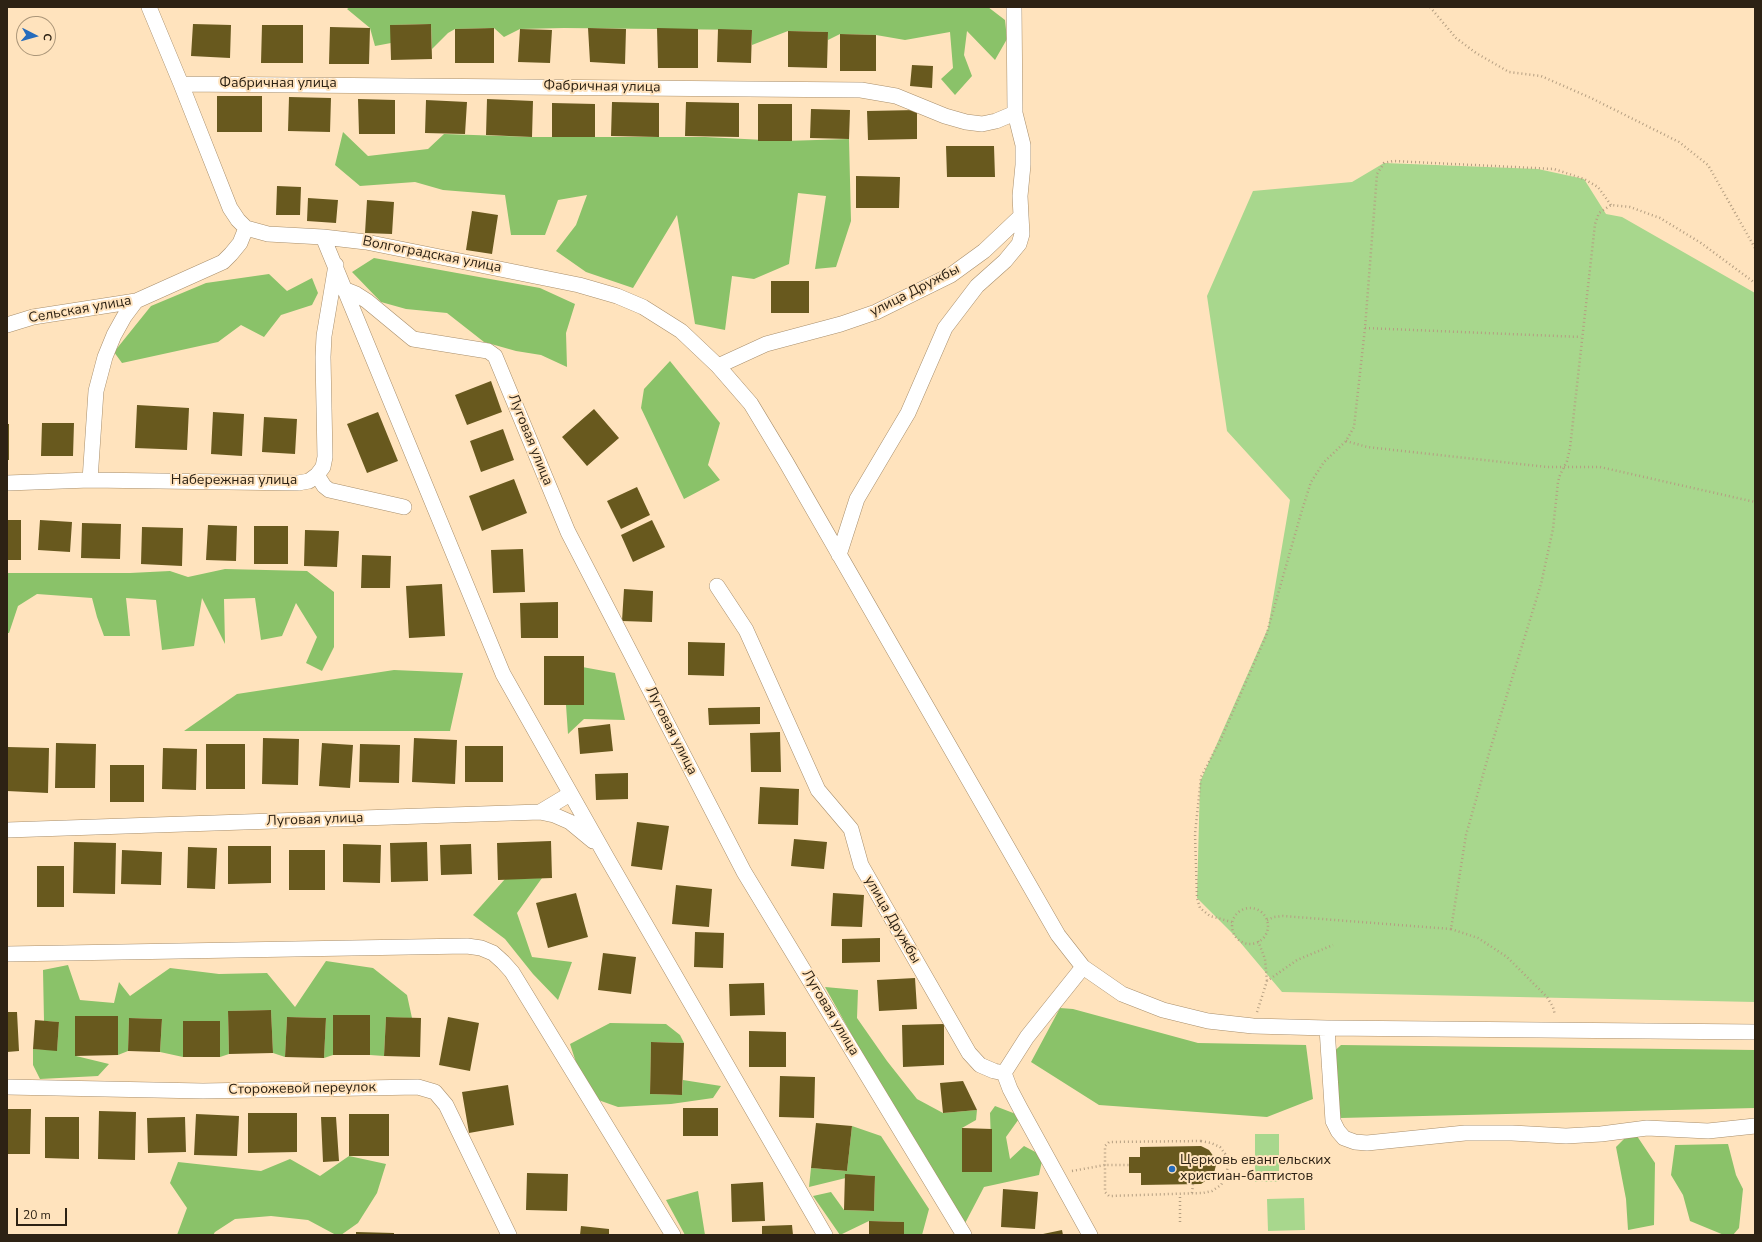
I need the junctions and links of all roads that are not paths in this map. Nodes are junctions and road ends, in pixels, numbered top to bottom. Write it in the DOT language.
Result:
graph roads {
  1 [pos="149,7"];
  2 [pos="1014,7"];
  3 [pos="181,84"];
  4 [pos="1015,113"];
  5 [pos="1022,216"];
  6 [pos="246,228"];
  7 [pos="323,237"];
  8 [pos="336,265"];
  9 [pos="346,290"];
  10 [pos="136,301"];
  11 [pos="7,325"];
  12 [pos="718,366"];
  13 [pos="317,475"];
  14 [pos="90,480"];
  15 [pos="7,483"];
  16 [pos="404,507"];
  17 [pos="839,555"];
  18 [pos="717,586"];
  19 [pos="570,794"];
  20 [pos="540,812"];
  21 [pos="7,830"];
  22 [pos="607,858"];
  23 [pos="7,954"];
  24 [pos="1083,967"];
  25 [pos="1327,1028"];
  26 [pos="1755,1032"];
  27 [pos="1004,1073"];
  28 [pos="7,1087"];
  29 [pos="1755,1126"];
  30 [pos="509,1235"];
  31 [pos="672,1235"];
  32 [pos="825,1235"];
  33 [pos="964,1235"];
  34 [pos="1090,1235"];
  1 -- 3 [label="street"];
  2 -- 4 [label="street"];
  3 -- 4 [label="street, Фабричная улица"];
  3 -- 6 [label="street"];
  4 -- 5 [label="street"];
  5 -- 12 [label="street, улица Дружбы"];
  5 -- 17 [label="street"];
  6 -- 7 [label="street, Волгоградская улица"];
  6 -- 10 [label="street, Сельская улица"];
  7 -- 8 [label="street, Луговая улица"];
  7 -- 12 [label="street, Волгоградская улица"];
  8 -- 9 [label="street, Луговая улица"];
  8 -- 13 [label="street, Набережная улица"];
  9 -- 19 [label="street, Луговая улица"];
  9 -- 33 [label="street, Луговая улица"];
  10 -- 11 [label="street, Сельская улица"];
  10 -- 14 [label="street"];
  12 -- 17 [label="street, Волгоградская улица"];
  13 -- 14 [label="street, Набережная улица"];
  13 -- 16 [label="street"];
  14 -- 15 [label="street, Набережная улица"];
  17 -- 24 [label="street, Волгоградская улица"];
  18 -- 27 [label="street, улица Дружбы"];
  19 -- 20 [label="street"];
  19 -- 22 [label="street, Луговая улица"];
  20 -- 21 [label="street, Луговая улица"];
  20 -- 22 [label="street, Луговая улица"];
  22 -- 32 [label="street, Луговая улица"];
  23 -- 31 [label="street"];
  24 -- 25 [label="street, Волгоградская улица"];
  24 -- 27 [label="street"];
  25 -- 26 [label="street, Волгоградская улица"];
  25 -- 29 [label="street"];
  27 -- 34 [label="street"];
  28 -- 30 [label="street, Сторожевой переулок"];
}
